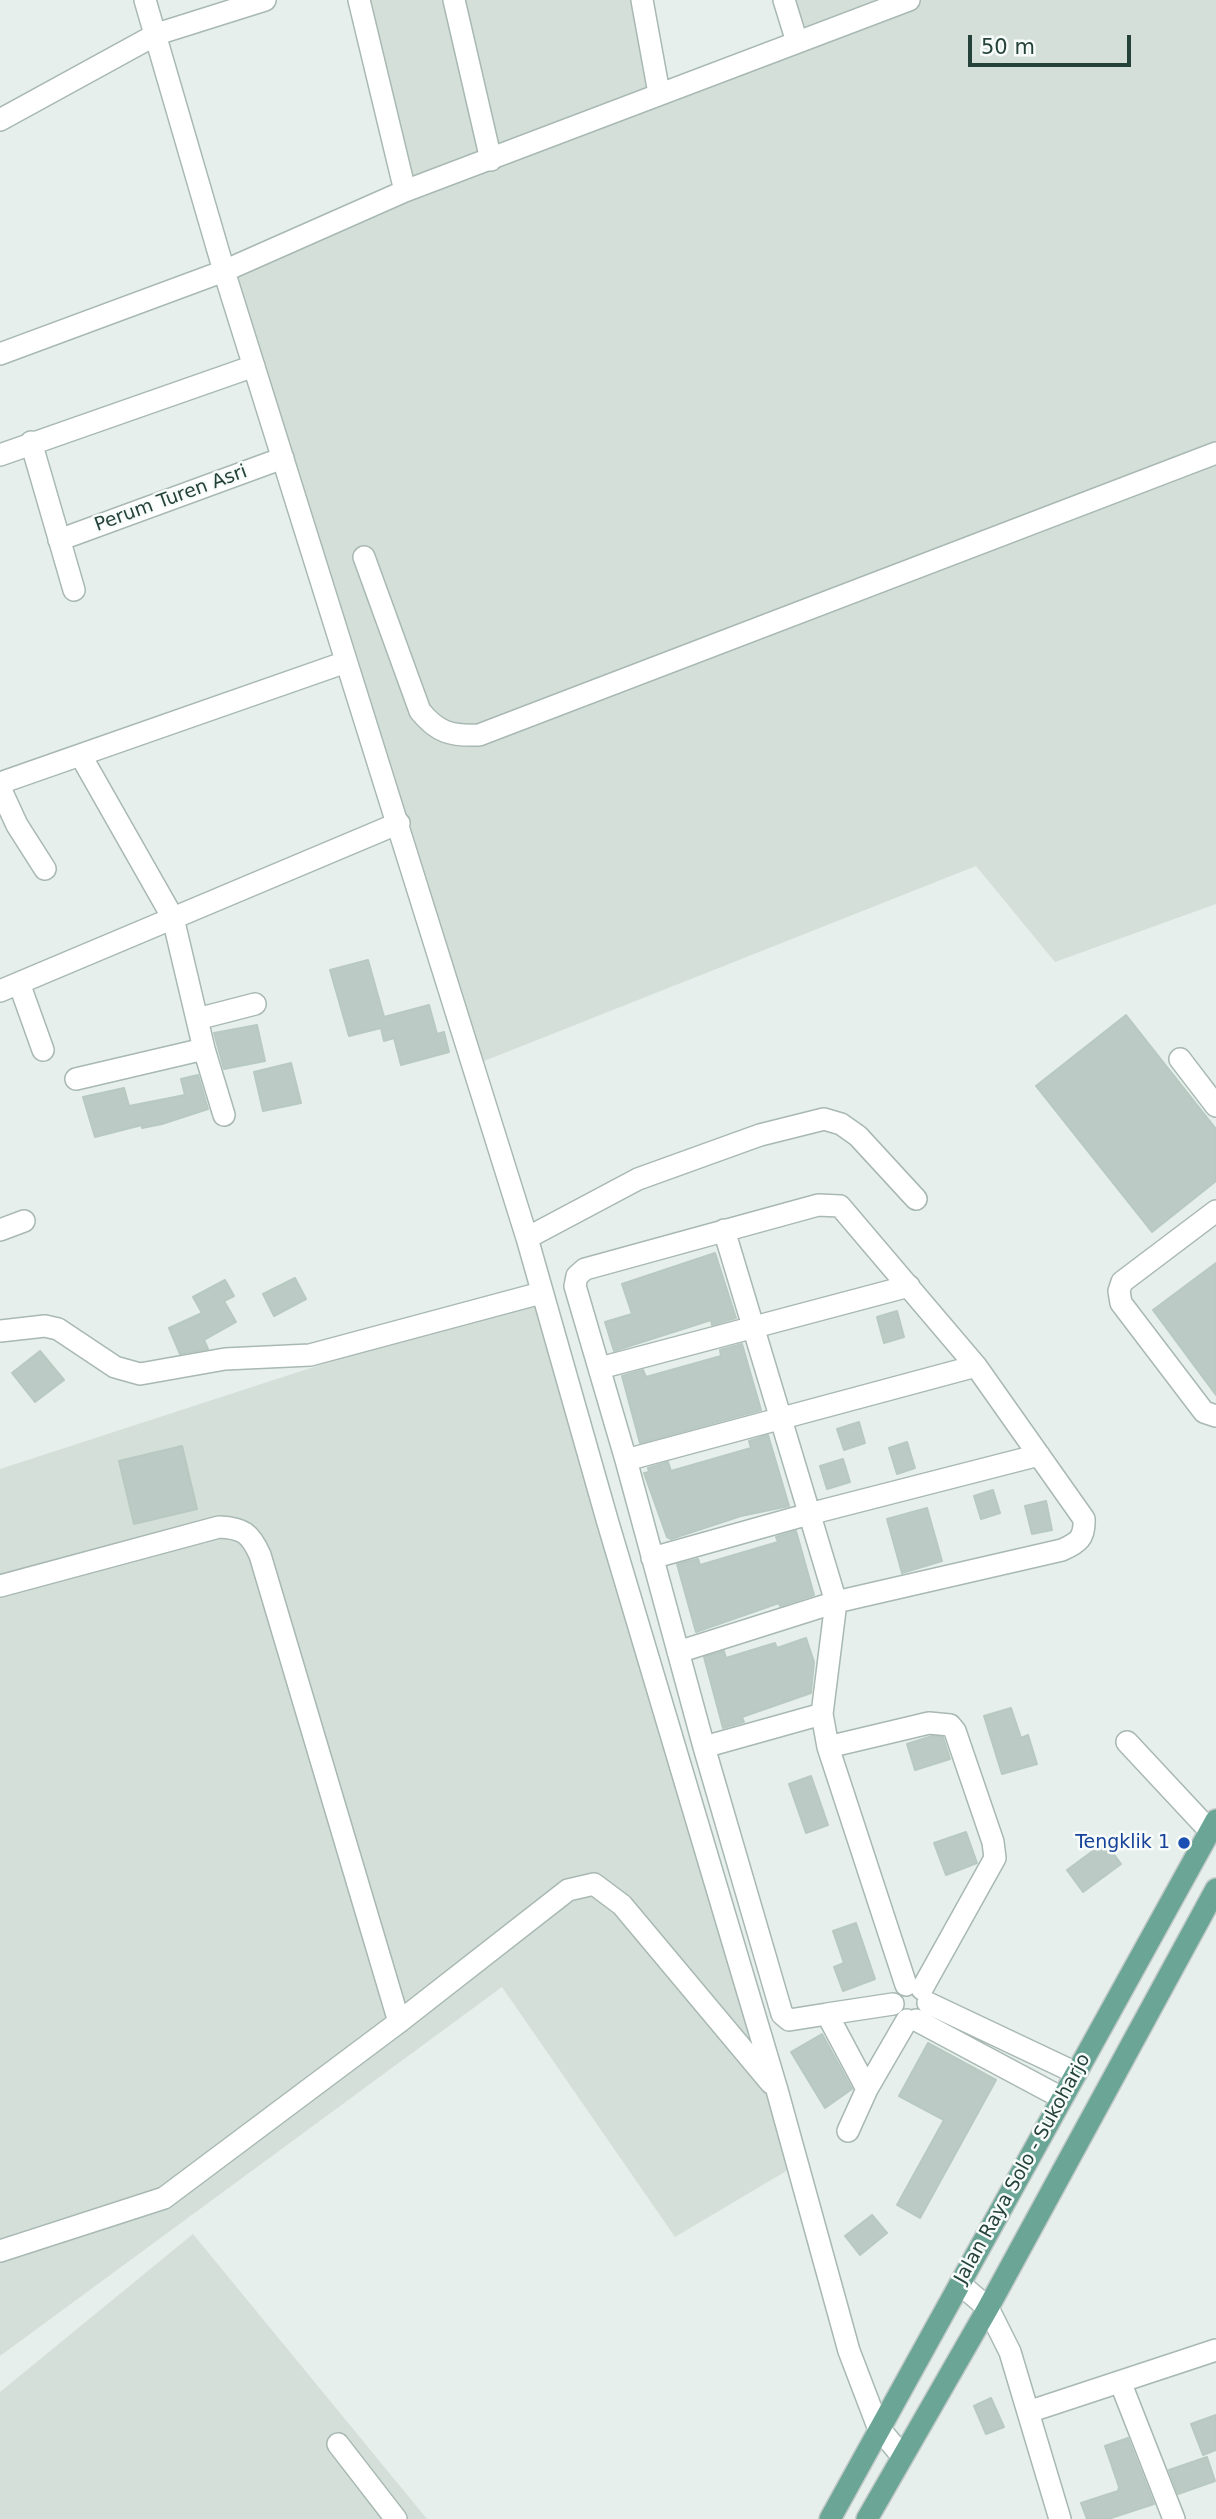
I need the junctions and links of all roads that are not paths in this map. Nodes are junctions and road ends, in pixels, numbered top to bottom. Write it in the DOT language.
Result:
graph roads {
  1 [pos="145,0"];
  2 [pos="265,0"];
  3 [pos="359,0"];
  4 [pos="454,0"];
  5 [pos="642,0"];
  6 [pos="783,0"];
  7 [pos="909,0"];
  8 [pos="157,34"];
  9 [pos="797,42"];
  10 [pos="659,93"];
  11 [pos="0,120"];
  12 [pos="491,160"];
  13 [pos="405,191"];
  14 [pos="224,271"];
  15 [pos="0,354"];
  16 [pos="254,366"];
  17 [pos="31,442"];
  18 [pos="1216,453"];
  19 [pos="0,455"];
  20 [pos="282,458"];
  21 [pos="59,540"];
  22 [pos="364,557"];
  23 [pos="74,590"];
  24 [pos="346,662"];
  25 [pos="81,756"];
  26 [pos="0,783"];
  27 [pos="0,788"];
  28 [pos="399,823"];
  29 [pos="45,869"];
  30 [pos="173,918"];
  31 [pos="9,988"];
  32 [pos="255,1004"];
  33 [pos="197,1019"];
  34 [pos="204,1049"];
  35 [pos="44,1050"];
  36 [pos="1180,1059"];
  37 [pos="76,1079"];
  38 [pos="1216,1106"];
  39 [pos="224,1115"];
  40 [pos="916,1199"];
  41 [pos="1216,1211"];
  42 [pos="24,1221"];
  43 [pos="0,1230"];
  44 [pos="724,1230"];
  45 [pos="527,1238"];
  46 [pos="909,1286"];
  47 [pos="541,1293"];
  48 [pos="752,1326"];
  49 [pos="0,1331"];
  50 [pos="976,1366"];
  51 [pos="600,1368"];
  52 [pos="1216,1416"];
  53 [pos="780,1420"];
  54 [pos="1039,1455"];
  55 [pos="626,1460"];
  56 [pos="809,1514"];
  57 [pos="652,1558"];
  58 [pos="0,1586"];
  59 [pos="836,1602"];
  60 [pos="678,1651"];
  61 [pos="822,1714"];
  62 [pos="1127,1742"];
  63 [pos="828,1746"];
  64 [pos="704,1747"];
  65 [pos="1213,1825"];
  66 [pos="1216,1889"];
  67 [pos="916,2003"];
  68 [pos="827,2014"];
  69 [pos="399,2022"];
  70 [pos="1076,2073"];
  71 [pos="777,2090"];
  72 [pos="867,2090"];
  73 [pos="1062,2098"];
  74 [pos="848,2131"];
  75 [pos="0,2251"];
  76 [pos="960,2284"];
  77 [pos="988,2308"];
  78 [pos="1215,2352"];
  79 [pos="1121,2384"];
  80 [pos="1028,2412"];
  81 [pos="878,2427"];
  82 [pos="338,2444"];
  83 [pos="902,2456"];
  84 [pos="396,2519"];
  85 [pos="830,2519"];
  86 [pos="867,2519"];
  87 [pos="1060,2519"];
  88 [pos="1174,2519"];
  1 -- 8 [label="street"];
  2 -- 8 [label="street"];
  3 -- 13 [label="street"];
  4 -- 12 [label="street"];
  5 -- 10 [label="street"];
  6 -- 9 [label="street"];
  7 -- 9 [label="street"];
  8 -- 11 [label="street"];
  8 -- 14 [label="street"];
  9 -- 10 [label="street"];
  10 -- 12 [label="street"];
  12 -- 13 [label="street"];
  13 -- 14 [label="street"];
  14 -- 15 [label="street"];
  14 -- 16 [label="street"];
  16 -- 17 [label="street"];
  16 -- 20 [label="street"];
  17 -- 19 [label="street"];
  17 -- 21 [label="street"];
  18 -- 22 [label="street"];
  20 -- 21 [label="street, Perum Turen Asri"];
  20 -- 24 [label="street"];
  21 -- 23 [label="street"];
  24 -- 25 [label="street"];
  24 -- 28 [label="street"];
  25 -- 26 [label="street"];
  25 -- 30 [label="street"];
  27 -- 29 [label="street"];
  28 -- 30 [label="street"];
  28 -- 45 [label="street"];
  30 -- 31 [label="street"];
  30 -- 33 [label="street"];
  31 -- 35 [label="street"];
  32 -- 33 [label="street"];
  33 -- 34 [label="street"];
  34 -- 37 [label="street"];
  34 -- 39 [label="street"];
  36 -- 38 [label="street"];
  40 -- 45 [label="street"];
  41 -- 52 [label="street"];
  42 -- 43 [label="street"];
  44 -- 46 [label="street"];
  44 -- 48 [label="street"];
  44 -- 51 [label="street"];
  45 -- 47 [label="street"];
  46 -- 48 [label="street"];
  46 -- 50 [label="street"];
  47 -- 49 [label="street"];
  47 -- 71 [label="street"];
  48 -- 51 [label="street"];
  48 -- 53 [label="street"];
  50 -- 53 [label="street"];
  50 -- 54 [label="street"];
  51 -- 55 [label="street"];
  53 -- 55 [label="street"];
  53 -- 56 [label="street"];
  54 -- 56 [label="street"];
  54 -- 59 [label="street"];
  55 -- 57 [label="street"];
  56 -- 57 [label="street"];
  56 -- 59 [label="street"];
  57 -- 60 [label="street"];
  58 -- 69 [label="street"];
  59 -- 60 [label="street"];
  59 -- 61 [label="street"];
  60 -- 64 [label="street"];
  61 -- 63 [label="street"];
  61 -- 64 [label="street"];
  62 -- 65 [label="street"];
  63 -- 67 [label="street"];
  63 -- 67 [label="street"];
  64 -- 68 [label="street"];
  65 -- 70 [label="main road, Jalan Raya Solo - Sukoharjo"];
  66 -- 77 [label="main road, Jalan Raya Solo - Sukoharjo"];
  67 -- 68 [label="street"];
  67 -- 70 [label="street"];
  67 -- 72 [label="street"];
  67 -- 73 [label="street"];
  68 -- 72 [label="street"];
  69 -- 71 [label="street"];
  69 -- 75 [label="street"];
  70 -- 73 [label="main road, Jalan Raya Solo - Sukoharjo"];
  71 -- 81 [label="street"];
  72 -- 74 [label="street"];
  73 -- 76 [label="main road, Jalan Raya Solo - Sukoharjo"];
  76 -- 77 [label="street"];
  76 -- 81 [label="main road, Jalan Raya Solo - Sukoharjo"];
  77 -- 80 [label="street"];
  77 -- 83 [label="main road, Jalan Raya Solo - Sukoharjo"];
  78 -- 79 [label="street"];
  79 -- 80 [label="street"];
  79 -- 88 [label="street"];
  80 -- 87 [label="street"];
  81 -- 83 [label="street"];
  81 -- 85 [label="main road, Jalan Raya Solo - Sukoharjo"];
  82 -- 84 [label="street"];
  83 -- 86 [label="main road, Jalan Raya Solo - Sukoharjo"];
}
